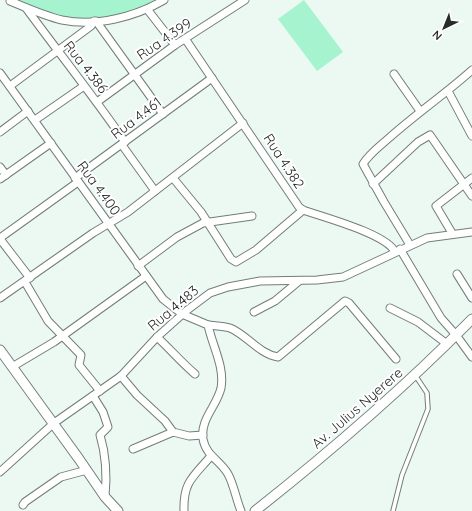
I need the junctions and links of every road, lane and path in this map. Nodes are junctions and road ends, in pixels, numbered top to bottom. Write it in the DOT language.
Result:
graph roads {
  1 [pos="164,0"];
  2 [pos="245,0"];
  3 [pos="10,1"];
  4 [pos="26,8"];
  5 [pos="147,9"];
  6 [pos="95,21"];
  7 [pos="186,40"];
  8 [pos="175,45"];
  9 [pos="58,52"];
  10 [pos="472,70"];
  11 [pos="0,72"];
  12 [pos="136,74"];
  13 [pos="394,74"];
  14 [pos="212,78"];
  15 [pos="10,86"];
  16 [pos="84,86"];
  17 [pos="448,91"];
  18 [pos="97,102"];
  19 [pos="420,111"];
  20 [pos="28,112"];
  21 [pos="163,114"];
  22 [pos="35,120"];
  23 [pos="243,123"];
  24 [pos="0,132"];
  25 [pos="472,136"];
  26 [pos="50,143"];
  27 [pos="124,144"];
  28 [pos="0,167"];
  29 [pos="3,177"];
  30 [pos="173,178"];
  31 [pos="472,178"];
  32 [pos="76,180"];
  33 [pos="373,184"];
  34 [pos="462,185"];
  35 [pos="155,191"];
  36 [pos="472,196"];
  37 [pos="303,210"];
  38 [pos="252,216"];
  39 [pos="207,221"];
  40 [pos="110,224"];
  41 [pos="472,232"];
  42 [pos="452,233"];
  43 [pos="0,238"];
  44 [pos="410,244"];
  45 [pos="398,250"];
  46 [pos="138,266"];
  47 [pos="457,274"];
  48 [pos="146,276"];
  49 [pos="27,280"];
  50 [pos="299,281"];
  51 [pos="0,298"];
  52 [pos="472,298"];
  53 [pos="390,308"];
  54 [pos="254,312"];
  55 [pos="182,314"];
  56 [pos="472,319"];
  57 [pos="208,325"];
  58 [pos="62,335"];
  59 [pos="456,335"];
  60 [pos="157,337"];
  61 [pos="447,344"];
  62 [pos="0,350"];
  63 [pos="472,357"];
  64 [pos="396,359"];
  65 [pos="12,367"];
  66 [pos="195,374"];
  67 [pos="415,375"];
  68 [pos="121,376"];
  69 [pos="100,391"];
  70 [pos="93,396"];
  71 [pos="54,424"];
  72 [pos="173,432"];
  73 [pos="203,435"];
  74 [pos="133,449"];
  75 [pos="211,456"];
  76 [pos="87,470"];
  77 [pos="0,472"];
  78 [pos="105,497"];
  79 [pos="23,505"];
  80 [pos="116,510"];
  81 [pos="184,511"];
  82 [pos="241,511"];
  83 [pos="255,511"];
  84 [pos="392,511"];
  1 -- 5 [label="street"];
  2 -- 7 [label="street, Rua 4.399"];
  3 -- 4 [label="street"];
  4 -- 6 [label="street"];
  4 -- 9 [label="street, Rua 4.386"];
  5 -- 6 [label="street"];
  5 -- 8 [label="street"];
  6 -- 9 [label="street"];
  6 -- 12 [label="street"];
  7 -- 8 [label="street, Rua 4.399"];
  7 -- 14 [label="street, Rua 4.382"];
  8 -- 12 [label="street, Rua 4.399"];
  9 -- 15 [label="street"];
  9 -- 16 [label="street, Rua 4.386"];
  10 -- 17 [label="street"];
  11 -- 15 [label="street, Rua 4.400"];
  12 -- 18 [label="street, Rua 4.399"];
  12 -- 21 [label="street"];
  13 -- 19 [label="street"];
  14 -- 21 [label="street, Rua 4.461"];
  14 -- 23 [label="street, Rua 4.382"];
  15 -- 20 [label="street, Rua 4.400"];
  16 -- 18 [label="street, Rua 4.386"];
  16 -- 22 [label="street"];
  17 -- 19 [label="street"];
  17 -- 25 [label="street"];
  18 -- 27 [label="street, Rua 4.386"];
  19 -- 33 [label="street"];
  20 -- 22 [label="street, Rua 4.400"];
  20 -- 24 [label="street"];
  21 -- 27 [label="street, Rua 4.461"];
  22 -- 26 [label="street, Rua 4.400"];
  23 -- 30 [label="street"];
  23 -- 37 [label="street, Rua 4.382"];
  26 -- 29 [label="street"];
  26 -- 32 [label="street, Rua 4.400"];
  27 -- 32 [label="street, Rua 4.461"];
  27 -- 35 [label="street, Rua 4.386"];
  28 -- 29 [label="street"];
  30 -- 35 [label="street"];
  30 -- 39 [label="street"];
  31 -- 34 [label="street"];
  32 -- 40 [label="street, Rua 4.400"];
  32 -- 43 [label="street, Rua 4.461"];
  33 -- 34 [label="street"];
  33 -- 44 [label="street"];
  34 -- 36 [label="street"];
  34 -- 42 [label="street"];
  35 -- 40 [label="street"];
  37 -- 39 [label="street"];
  37 -- 45 [label="street, Rua 4.382"];
  38 -- 39 [label="street"];
  39 -- 46 [label="street"];
  40 -- 46 [label="street, Rua 4.400"];
  40 -- 49 [label="street"];
  41 -- 42 [label="street, Rua 4.483"];
  42 -- 44 [label="street, Rua 4.483"];
  43 -- 49 [label="street"];
  44 -- 45 [label="street, Rua 4.483"];
  45 -- 50 [label="street, Rua 4.483"];
  45 -- 59 [label="street, Rua 4.382"];
  46 -- 48 [label="street, Rua 4.400"];
  47 -- 52 [label="street"];
  48 -- 55 [label="street, Rua 4.400"];
  48 -- 58 [label="street"];
  49 -- 51 [label="street"];
  49 -- 58 [label="street"];
  50 -- 54 [label="street"];
  50 -- 55 [label="street, Rua 4.483"];
  53 -- 61 [label="street"];
  55 -- 57 [label="street, Rua 4.400"];
  55 -- 60 [label="street, Rua 4.483"];
  56 -- 59 [label="main road, Av. Julius Nyerere"];
  57 -- 64 [label="street, Rua 4.400"];
  57 -- 73 [label="street"];
  58 -- 65 [label="street"];
  58 -- 69 [label="street"];
  59 -- 61 [label="main road, Av. Julius Nyerere"];
  59 -- 63 [label="street, Rua 4.382"];
  60 -- 66 [label="street"];
  60 -- 68 [label="street, Rua 4.483"];
  61 -- 67 [label="main road, Av. Julius Nyerere"];
  62 -- 65 [label="main road"];
  65 -- 71 [label="main road"];
  67 -- 83 [label="main road, Av. Julius Nyerere"];
  67 -- 84 [label="lane"];
  68 -- 69 [label="street, Rua 4.483"];
  68 -- 72 [label="street"];
  69 -- 70 [label="street, Rua 4.483"];
  70 -- 71 [label="street, Rua 4.483"];
  70 -- 78 [label="street"];
  71 -- 76 [label="main road"];
  71 -- 77 [label="street, Rua 4.483"];
  72 -- 73 [label="street"];
  72 -- 74 [label="street"];
  73 -- 75 [label="street"];
  75 -- 81 [label="street"];
  75 -- 82 [label="street"];
  76 -- 78 [label="main road"];
  76 -- 79 [label="street"];
  78 -- 80 [label="main road"];
}
